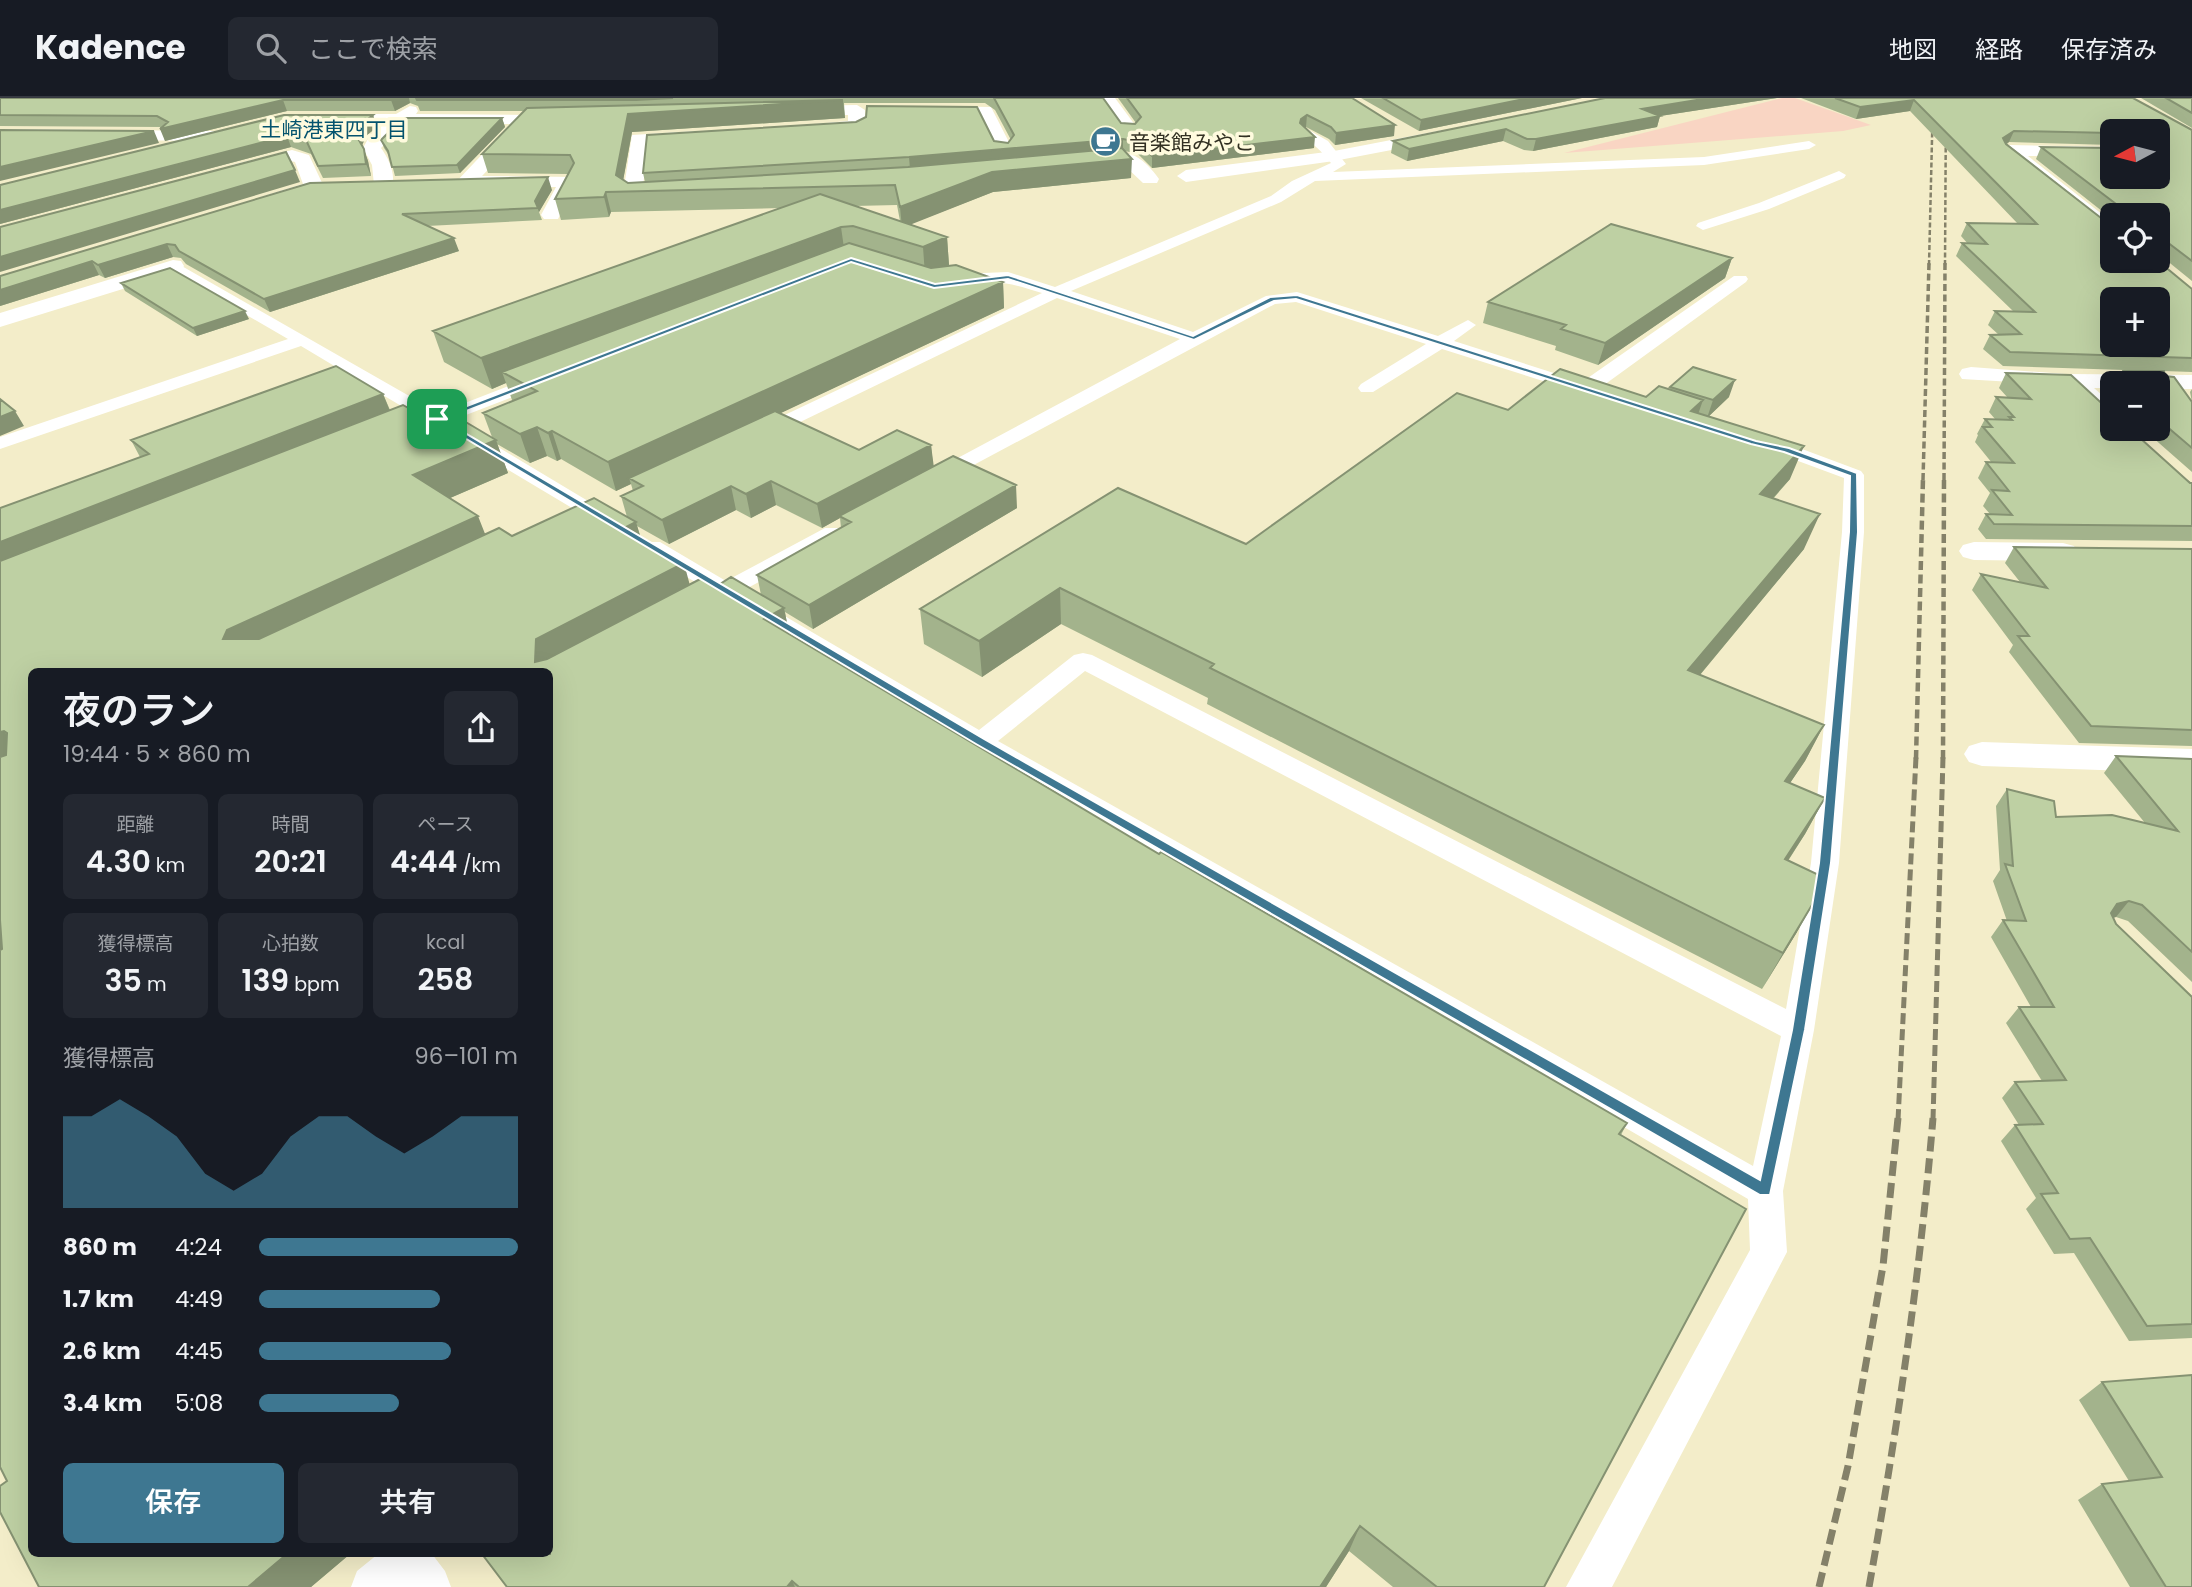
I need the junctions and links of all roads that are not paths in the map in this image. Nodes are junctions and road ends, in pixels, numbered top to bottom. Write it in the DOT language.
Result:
graph roads {
  1 [pos="425,98"];
  2 [pos="1106,98"];
  3 [pos="776,111"];
  4 [pos="907,111"];
  5 [pos="861,116"];
  6 [pos="300,119"];
  7 [pos="401,119"];
  8 [pos="1393,126"];
  9 [pos="1129,129"];
  10 [pos="791,130"];
  11 [pos="1456,132"];
  12 [pos="1307,133"];
  13 [pos="713,135"];
  14 [pos="2,136"];
  15 [pos="1416,140"];
  16 [pos="1809,145"];
  17 [pos="862,148"];
  18 [pos="1003,148"];
  19 [pos="2100,152"];
  20 [pos="149,153"];
  21 [pos="1334,156"];
  22 [pos="1056,165"];
  23 [pos="225,173"];
  24 [pos="1839,175"];
  25 [pos="1186,176"];
  26 [pos="1310,178"];
  27 [pos="1150,179"];
  28 [pos="384,185"];
  29 [pos="698,191"];
  30 [pos="249,207"];
  31 [pos="551,215"];
  32 [pos="2100,222"];
  33 [pos="1703,226"];
  34 [pos="173,266"];
  35 [pos="1740,279"];
  36 [pos="934,286"];
  37 [pos="1056,292"];
  38 [pos="0,320"];
  39 [pos="1468,325"];
  40 [pos="1194,338"];
  41 [pos="303,340"];
  42 [pos="1441,342"];
  43 [pos="567,369"];
  44 [pos="1971,374"];
  45 [pos="2071,380"];
  46 [pos="1367,388"];
  47 [pos="1585,388"];
  48 [pos="2182,388"];
  49 [pos="1612,397"];
  50 [pos="2100,407"];
  51 [pos="437,419"];
  52 [pos="1741,439"];
  53 [pos="386,440"];
  54 [pos="744,442"];
  55 [pos="0,443"];
  56 [pos="911,491"];
  57 [pos="620,501"];
  58 [pos="595,513"];
  59 [pos="849,524"];
  60 [pos="570,525"];
  61 [pos="1974,551"];
  62 [pos="2097,552"];
  63 [pos="726,591"];
  64 [pos="691,610"];
  65 [pos="980,742"];
  66 [pos="1982,754"];
  67 [pos="2192,761"];
  68 [pos="1798,1030"];
  69 [pos="1765,1191"];
  70 [pos="373,1587"];
  71 [pos="429,1587"];
  72 [pos="1588,1587"];
  1 -- 7 [label="street"];
  2 -- 9 [label="street"];
  3 -- 5 [label="street"];
  4 -- 18 [label="street"];
  5 -- 10 [label="street"];
  5 -- 17 [label="street"];
  6 -- 7 [label="street"];
  7 -- 28 [label="street"];
  7 -- 31 [label="street"];
  8 -- 15 [label="street"];
  11 -- 15 [label="street"];
  12 -- 21 [label="lane"];
  13 -- 29 [label="street"];
  14 -- 20 [label="street"];
  15 -- 21 [label="street"];
  16 -- 26 [label="lane"];
  19 -- 32 [label="street"];
  21 -- 25 [label="street"];
  21 -- 26 [label="lane"];
  22 -- 27 [label="street"];
  23 -- 30 [label="street"];
  24 -- 33 [label="lane"];
  26 -- 37 [label="lane"];
  34 -- 38 [label="street"];
  34 -- 41 [label="lane"];
  35 -- 47 [label="lane"];
  36 -- 37 [label="lane"];
  37 -- 40 [label="lane"];
  37 -- 54 [label="lane"];
  39 -- 42 [label="lane"];
  40 -- 42 [label="lane"];
  40 -- 56 [label="lane"];
  41 -- 51 [label="lane"];
  41 -- 55 [label="lane"];
  42 -- 46 [label="lane"];
  42 -- 47 [label="lane"];
  43 -- 51 [label="lane"];
  44 -- 45 [label="street"];
  45 -- 48 [label="street"];
  45 -- 50 [label="street"];
  47 -- 49 [label="lane"];
  51 -- 53 [label="lane"];
  51 -- 58 [label="lane"];
  52 -- 68 [label="lane"];
  57 -- 58 [label="lane"];
  58 -- 60 [label="lane"];
  58 -- 63 [label="lane"];
  59 -- 63 [label="lane"];
  61 -- 62 [label="street"];
  63 -- 64 [label="lane"];
  63 -- 65 [label="lane"];
  65 -- 68 [label="lane"];
  65 -- 69 [label="lane"];
  66 -- 67 [label="street"];
  68 -- 69 [label="lane"];
  69 -- 72 [label="lane"];
  70 -- 71 [label="lane"];
}
